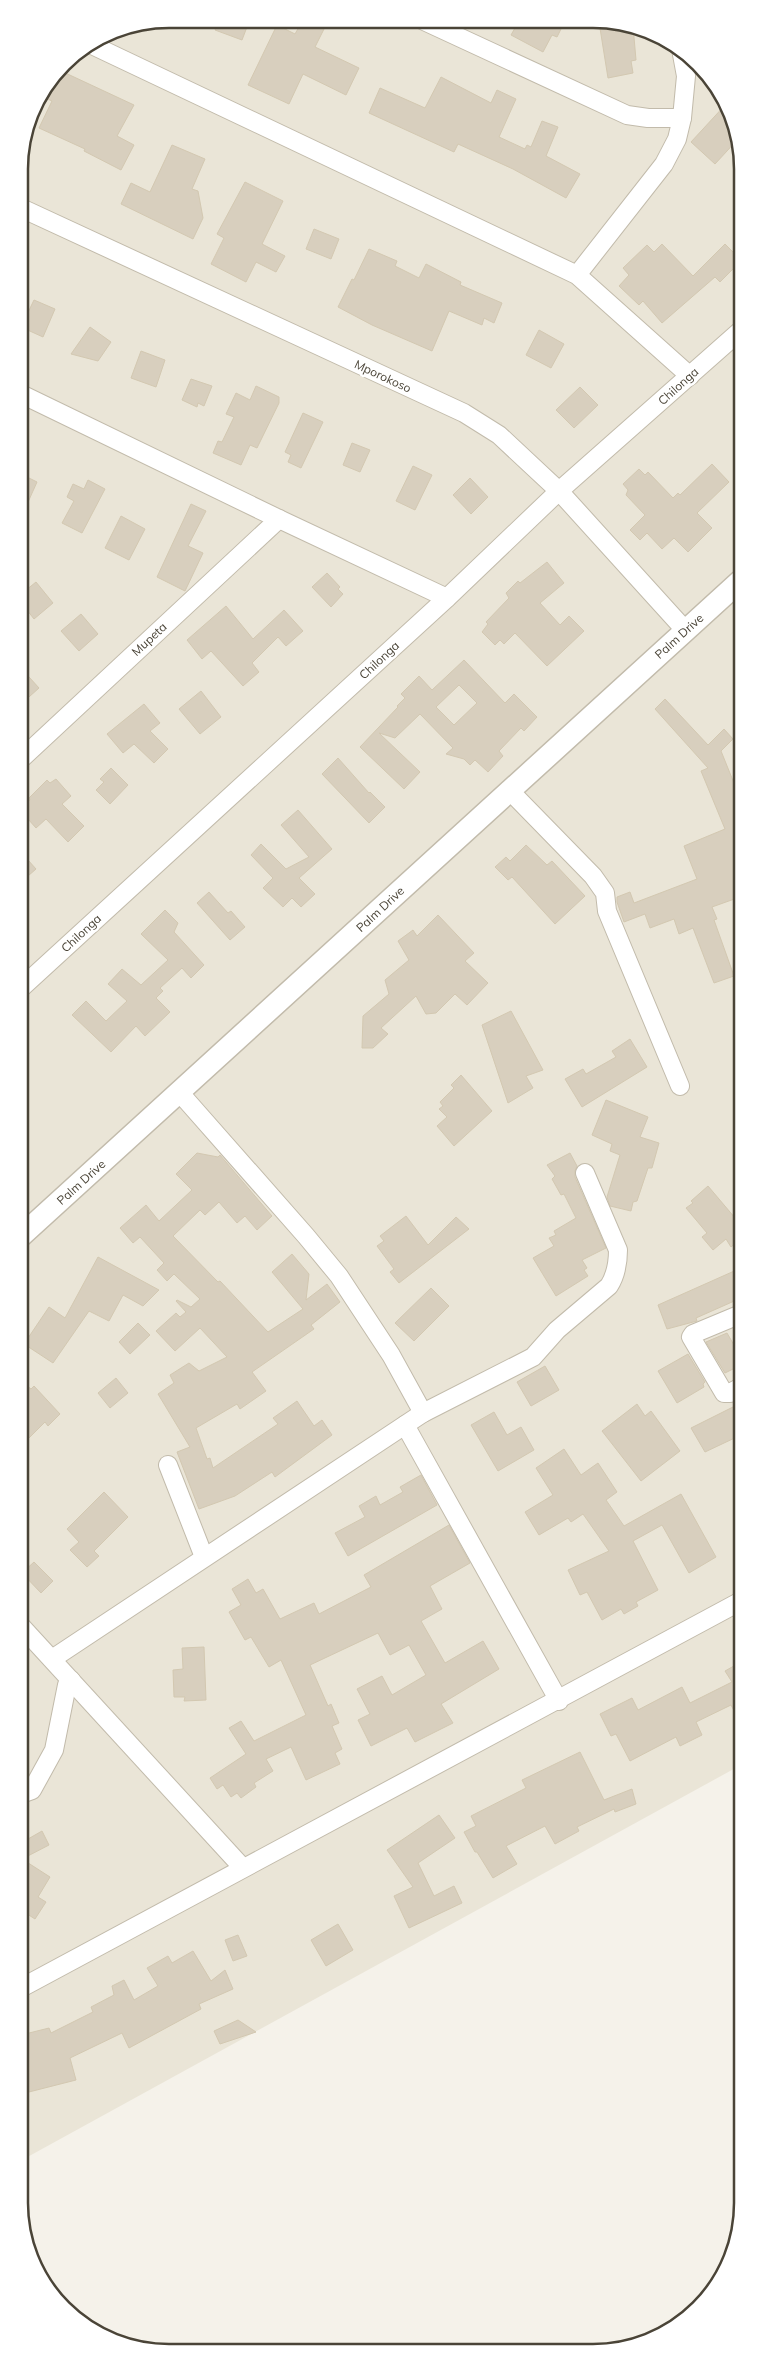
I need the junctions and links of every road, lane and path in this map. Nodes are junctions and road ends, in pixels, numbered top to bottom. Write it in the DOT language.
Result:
graph roads {
  1 [pos="438,27"];
  2 [pos="97,47"];
  3 [pos="683,61"];
  4 [pos="682,118"];
  5 [pos="28,211"];
  6 [pos="578,275"];
  7 [pos="734,336"];
  8 [pos="690,376"];
  9 [pos="28,397"];
  10 [pos="559,491"];
  11 [pos="279,519"];
  12 [pos="734,587"];
  13 [pos="447,598"];
  14 [pos="685,630"];
  15 [pos="28,753"];
  16 [pos="509,790"];
  17 [pos="28,982"];
  18 [pos="680,1086"];
  19 [pos="180,1093"];
  20 [pos="585,1172"];
  21 [pos="27,1231"];
  22 [pos="733,1319"];
  23 [pos="733,1391"];
  24 [pos="423,1413"];
  25 [pos="405,1424"];
  26 [pos="168,1465"];
  27 [pos="204,1557"];
  28 [pos="733,1605"];
  29 [pos="27,1633"];
  30 [pos="52,1659"];
  31 [pos="71,1680"];
  32 [pos="559,1701"];
  33 [pos="27,1792"];
  34 [pos="243,1868"];
  35 [pos="27,1985"];
  1 -- 4 [label="street"];
  2 -- 6 [label="street"];
  3 -- 4 [label="street"];
  4 -- 6 [label="street"];
  5 -- 10 [label="street, Mporokoso"];
  6 -- 8 [label="street"];
  7 -- 8 [label="street, Chilonga"];
  8 -- 10 [label="street, Chilonga"];
  9 -- 11 [label="street"];
  10 -- 13 [label="street, Chilonga"];
  10 -- 14 [label="street, Mporokoso"];
  11 -- 13 [label="street"];
  11 -- 15 [label="street, Mupeta"];
  12 -- 14 [label="street, Palm Drive"];
  13 -- 17 [label="street, Chilonga"];
  14 -- 16 [label="street, Palm Drive"];
  16 -- 18 [label="street"];
  16 -- 19 [label="street, Palm Drive"];
  19 -- 21 [label="street, Palm Drive"];
  19 -- 24 [label="street"];
  20 -- 24 [label="street"];
  22 -- 23 [label="street"];
  24 -- 25 [label="street"];
  25 -- 27 [label="street"];
  25 -- 32 [label="street"];
  26 -- 27 [label="street"];
  27 -- 30 [label="street"];
  28 -- 32 [label="street"];
  29 -- 30 [label="street"];
  30 -- 31 [label="street"];
  31 -- 33 [label="street"];
  31 -- 34 [label="street"];
  32 -- 34 [label="street"];
  34 -- 35 [label="street"];
}
